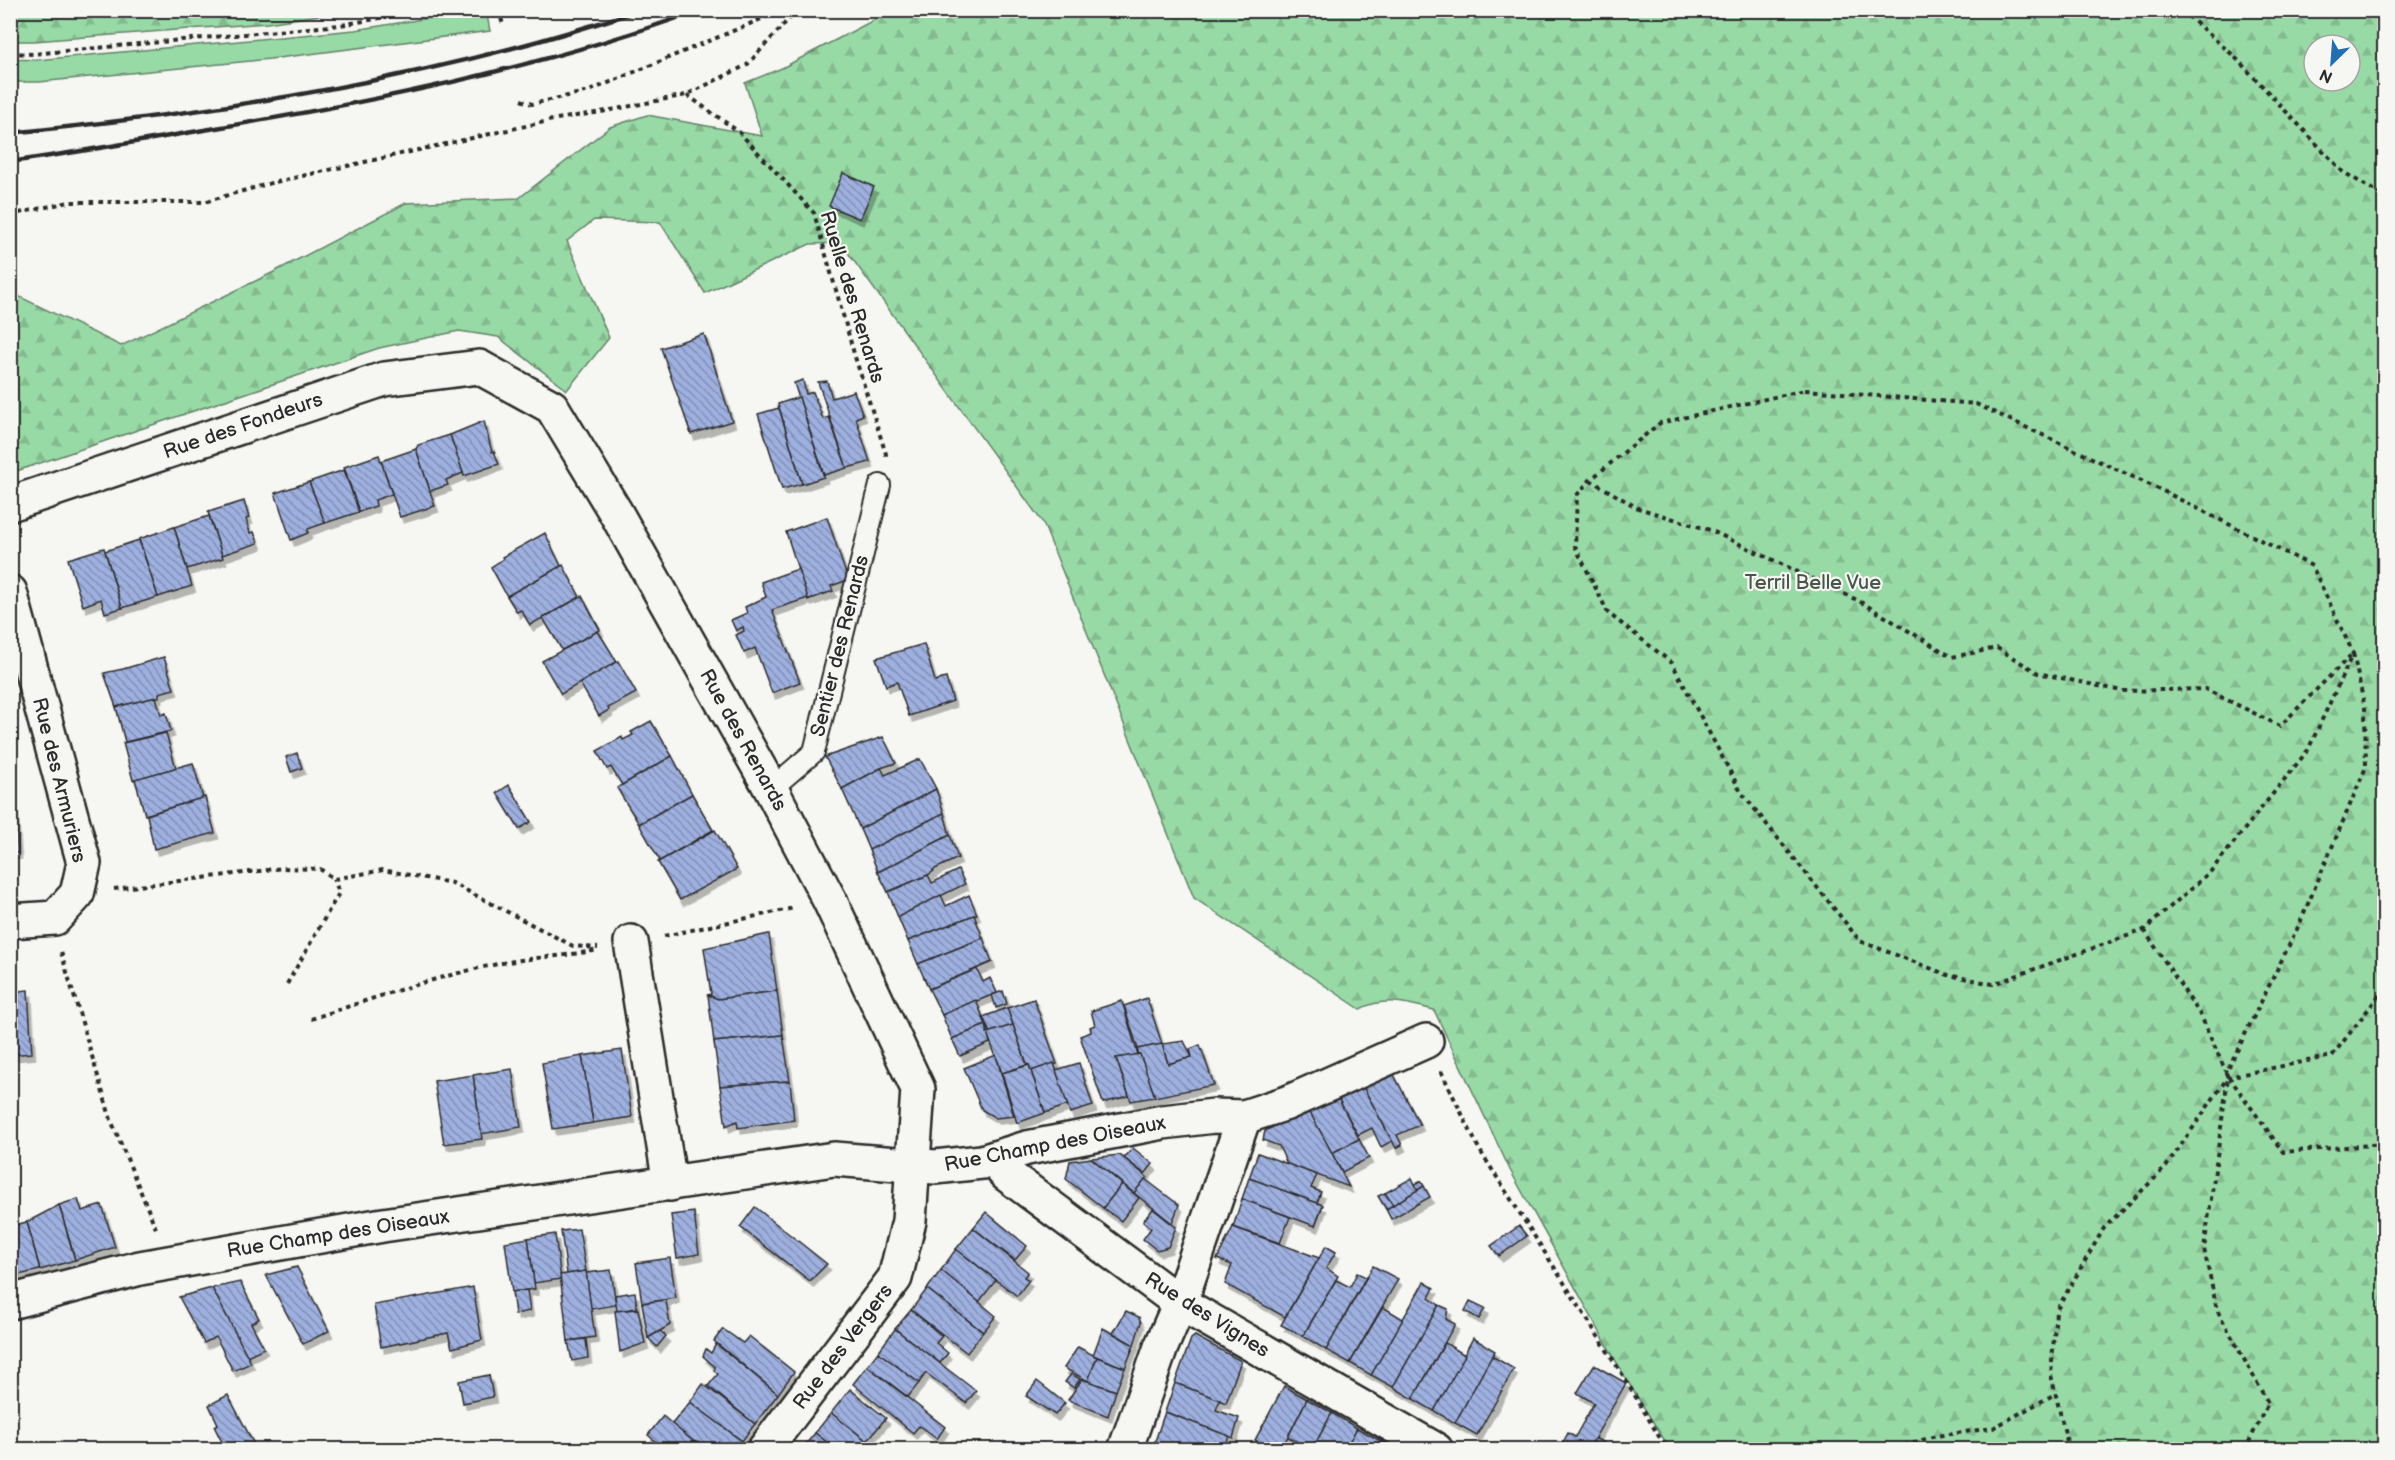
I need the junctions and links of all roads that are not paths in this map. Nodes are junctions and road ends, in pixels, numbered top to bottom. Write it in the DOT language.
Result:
graph roads {
  1 [pos="479,368"];
  2 [pos="880,485"];
  3 [pos="10,504"];
  4 [pos="10,592"];
  5 [pos="771,789"];
  6 [pos="10,921"];
  7 [pos="631,942"];
  8 [pos="1426,1041"];
  9 [pos="1244,1117"];
  10 [pos="993,1159"];
  11 [pos="914,1165"];
  12 [pos="670,1184"];
  13 [pos="10,1302"];
  14 [pos="1180,1303"];
  15 [pos="764,1449"];
  16 [pos="1125,1449"];
  17 [pos="1436,1449"];
  1 -- 3 [label="street, Rue des Fondeurs"];
  1 -- 5 [label="street, Rue des Renards"];
  2 -- 5 [label="lane, Sentier des Renards"];
  4 -- 6 [label="street, Rue des Armuriers"];
  5 -- 11 [label="street, Rue des Renards"];
  7 -- 12 [label="street"];
  8 -- 9 [label="street, Rue Champ des Oiseaux"];
  9 -- 10 [label="street, Rue Champ des Oiseaux"];
  9 -- 14 [label="street"];
  10 -- 11 [label="street, Rue Champ des Oiseaux"];
  10 -- 14 [label="street, Rue des Vignes"];
  11 -- 12 [label="street, Rue Champ des Oiseaux"];
  11 -- 15 [label="street, Rue des Vergers"];
  12 -- 13 [label="street, Rue Champ des Oiseaux"];
  14 -- 16 [label="street"];
  14 -- 17 [label="street, Rue des Vignes"];
}
